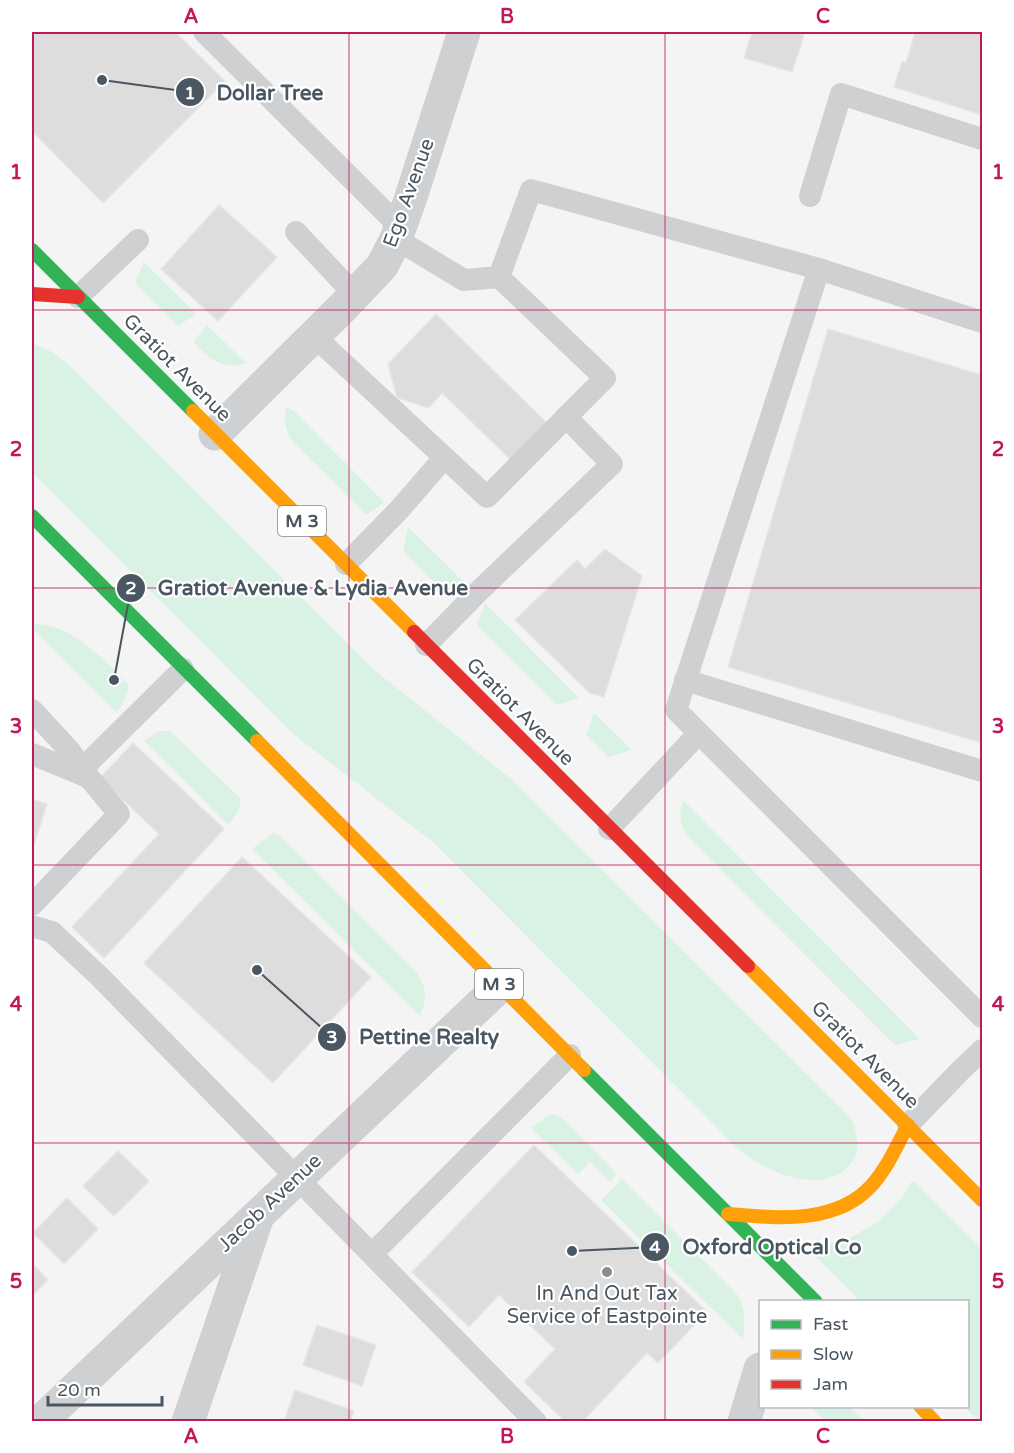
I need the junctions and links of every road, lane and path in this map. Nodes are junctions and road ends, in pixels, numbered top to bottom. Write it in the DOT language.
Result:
graph roads {
  1 [pos="204,32"];
  2 [pos="464,32"];
  3 [pos="982,139"];
  4 [pos="810,196"];
  5 [pos="296,232"];
  6 [pos="398,233"];
  7 [pos="138,240"];
  8 [pos="32,250"];
  9 [pos="819,269"];
  10 [pos="499,277"];
  11 [pos="32,294"];
  12 [pos="355,295"];
  13 [pos="78,297"];
  14 [pos="982,322"];
  15 [pos="314,336"];
  16 [pos="566,417"];
  17 [pos="214,434"];
  18 [pos="444,458"];
  19 [pos="35,525"];
  20 [pos="346,564"];
  21 [pos="426,645"];
  22 [pos="183,669"];
  23 [pos="685,680"];
  24 [pos="32,710"];
  25 [pos="698,734"];
  26 [pos="32,754"];
  27 [pos="982,771"];
  28 [pos="86,774"];
  29 [pos="609,829"];
  30 [pos="32,905"];
  31 [pos="32,926"];
  32 [pos="501,985"];
  33 [pos="982,1017"];
  34 [pos="982,1050"];
  35 [pos="570,1055"];
  36 [pos="908,1125"];
  37 [pos="296,1178"];
  38 [pos="982,1200"];
  39 [pos="260,1211"];
  40 [pos="728,1214"];
  41 [pos="372,1254"];
  42 [pos="789,1290"];
  43 [pos="812,1300"];
  44 [pos="759,1372"];
  45 [pos="921,1408"];
  46 [pos="40,1422"];
  47 [pos="188,1422"];
  48 [pos="536,1422"];
  49 [pos="744,1422"];
  50 [pos="935,1422"];
  1 -- 6 [label="lane"];
  2 -- 6 [label="street, Ego Avenue"];
  3 -- 4 [label="lane"];
  5 -- 12 [label="lane"];
  6 -- 10 [label="lane"];
  6 -- 12 [label="street, Ego Avenue"];
  7 -- 13 [label="lane"];
  8 -- 13 [label="main road, Gratiot Avenue / M 3"];
  9 -- 10 [label="lane"];
  9 -- 14 [label="lane"];
  9 -- 23 [label="lane"];
  10 -- 16 [label="lane"];
  11 -- 13 [label="main road"];
  12 -- 15 [label="street, Ego Avenue"];
  13 -- 17 [label="main road, Gratiot Avenue / M 3"];
  15 -- 17 [label="street, Ego Avenue"];
  15 -- 18 [label="lane"];
  16 -- 18 [label="lane"];
  16 -- 21 [label="lane"];
  17 -- 20 [label="main road, Gratiot Avenue / M 3"];
  18 -- 20 [label="lane"];
  19 -- 22 [label="main road, M 3"];
  20 -- 21 [label="main road, Gratiot Avenue / M 3"];
  21 -- 29 [label="main road, Gratiot Avenue / M 3"];
  22 -- 28 [label="lane"];
  22 -- 32 [label="main road, M 3"];
  23 -- 25 [label="lane"];
  23 -- 27 [label="lane"];
  24 -- 28 [label="lane"];
  25 -- 29 [label="lane"];
  25 -- 33 [label="lane"];
  26 -- 28 [label="lane"];
  28 -- 30 [label="lane"];
  29 -- 36 [label="main road, Gratiot Avenue / M 3"];
  31 -- 37 [label="lane"];
  32 -- 35 [label="main road, M 3"];
  32 -- 37 [label="street, Jacob Avenue"];
  34 -- 36 [label="lane"];
  35 -- 40 [label="main road, M 3"];
  35 -- 41 [label="lane"];
  36 -- 38 [label="main road, Gratiot Avenue / M 3"];
  36 -- 40 [label="main road"];
  37 -- 39 [label="street, Jacob Avenue"];
  37 -- 41 [label="lane"];
  39 -- 46 [label="street, Jacob Avenue"];
  39 -- 47 [label="street"];
  40 -- 42 [label="main road, M 3"];
  41 -- 48 [label="lane"];
  42 -- 43 [label="main road, M 3"];
  44 -- 49 [label="street"];
  45 -- 50 [label="main road"];
}
